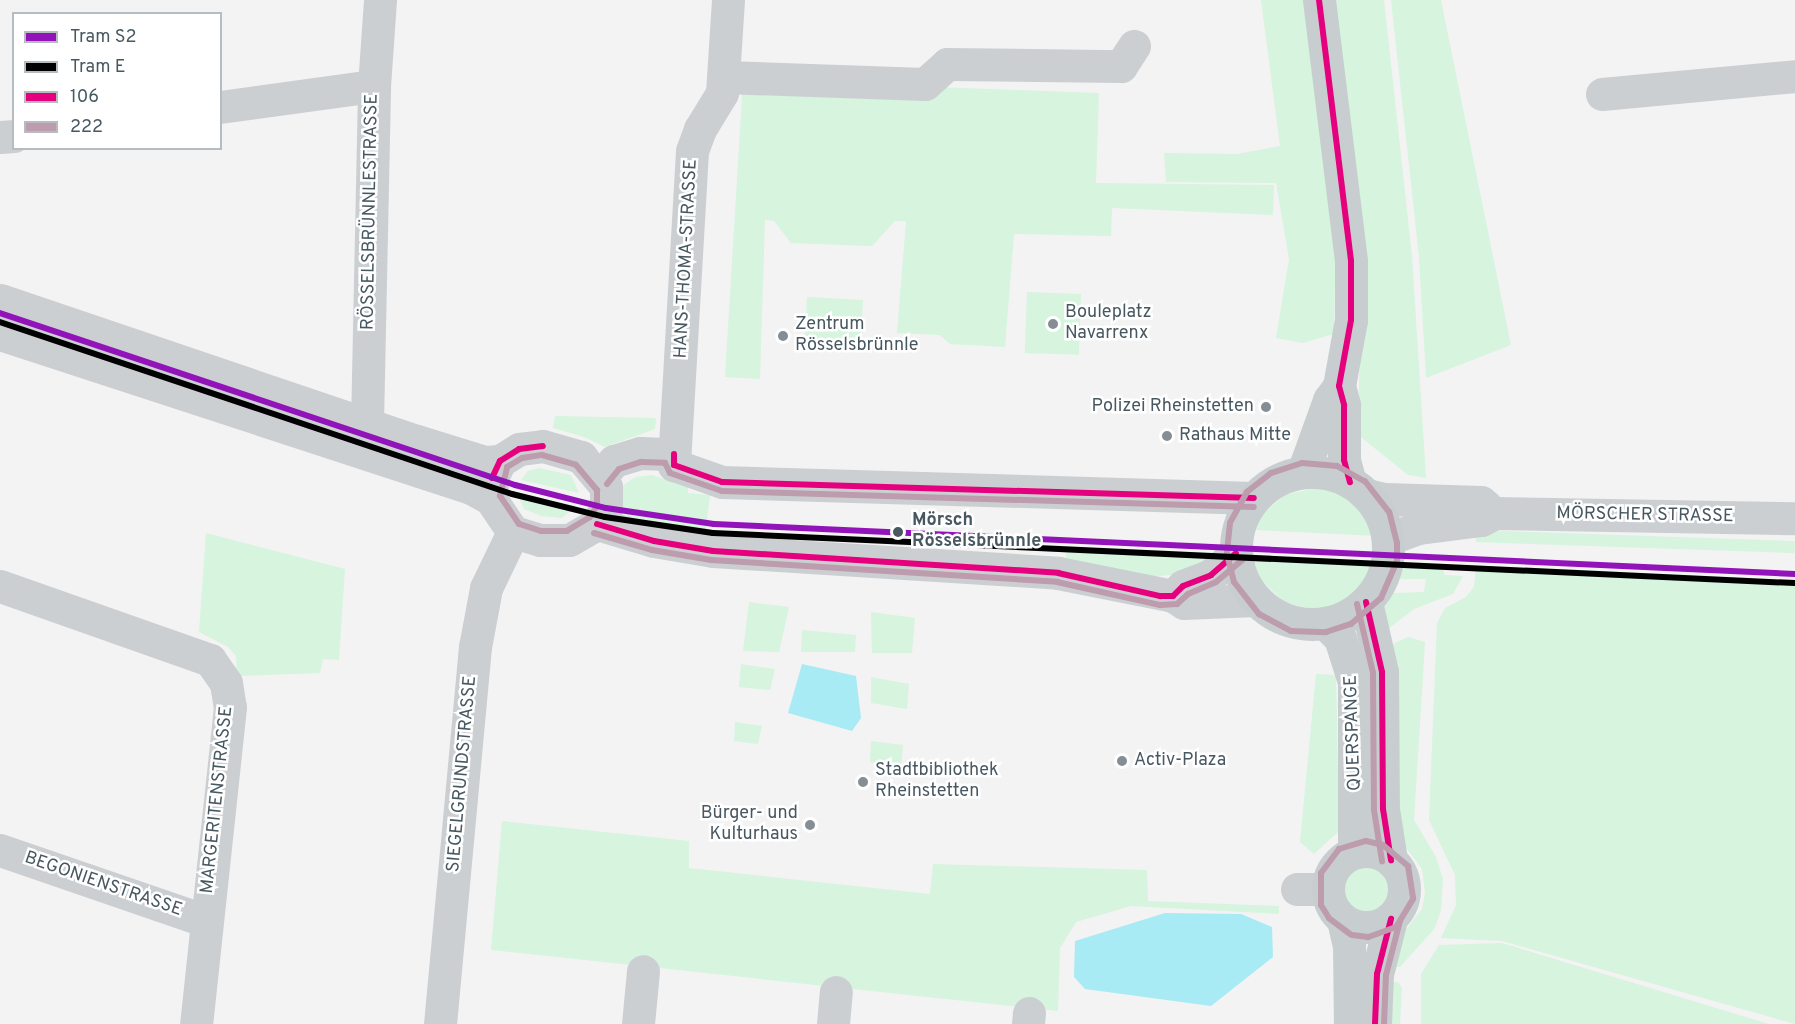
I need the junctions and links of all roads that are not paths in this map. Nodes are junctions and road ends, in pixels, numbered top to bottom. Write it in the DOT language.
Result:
graph roads {
  1 [pos="380,0"];
  2 [pos="728,0"];
  3 [pos="1319,0"];
  4 [pos="1134,46"];
  5 [pos="1795,76"];
  6 [pos="724,77"];
  7 [pos="374,86"];
  8 [pos="1602,94"];
  9 [pos="222,107"];
  10 [pos="0,300"];
  11 [pos="0,334"];
  12 [pos="1339,386"];
  13 [pos="366,424"];
  14 [pos="674,454"];
  15 [pos="500,461"];
  16 [pos="1303,472"];
  17 [pos="600,478"];
  18 [pos="1359,488"];
  19 [pos="1254,498"];
  20 [pos="491,499"];
  21 [pos="1495,513"];
  22 [pos="1795,518"];
  23 [pos="597,524"];
  24 [pos="513,532"];
  25 [pos="1388,539"];
  26 [pos="1236,553"];
  27 [pos="0,586"];
  28 [pos="1173,596"];
  29 [pos="1256,600"];
  30 [pos="1366,602"];
  31 [pos="1325,623"];
  32 [pos="0,850"];
  33 [pos="1354,852"];
  34 [pos="1391,860"];
  35 [pos="1391,919"];
  36 [pos="1343,920"];
  37 [pos="206,921"];
  38 [pos="643,971"];
  39 [pos="836,992"];
  40 [pos="196,1024"];
  41 [pos="440,1024"];
  42 [pos="638,1024"];
  43 [pos="833,1024"];
  44 [pos="1350,1024"];
  45 [pos="1375,1024"];
  1 -- 7 [label="street, RÖSSELSBRÜNNLESTRASSE"];
  2 -- 6 [label="street, HANS-THOMA-STRASSE"];
  3 -- 12 [label="main road"];
  4 -- 6 [label="street"];
  5 -- 8 [label="street"];
  6 -- 14 [label="street, HANS-THOMA-STRASSE"];
  7 -- 9 [label="street"];
  7 -- 13 [label="street, RÖSSELSBRÜNNLESTRASSE"];
  10 -- 13 [label="street"];
  11 -- 20 [label="street"];
  12 -- 16 [label="main road"];
  12 -- 18 [label="main road"];
  13 -- 15 [label="street"];
  14 -- 17 [label="street"];
  14 -- 19 [label="street"];
  15 -- 17 [label="street"];
  15 -- 20 [label="street"];
  16 -- 18 [label="main road"];
  16 -- 19 [label="main road"];
  17 -- 23 [label="street"];
  18 -- 21 [label="street, MÖRSCHER STRASSE"];
  18 -- 25 [label="main road"];
  19 -- 26 [label="main road"];
  20 -- 24 [label="street"];
  21 -- 22 [label="street, MÖRSCHER STRASSE"];
  21 -- 25 [label="street, MÖRSCHER STRASSE"];
  23 -- 24 [label="street"];
  23 -- 28 [label="street"];
  24 -- 41 [label="street, SIEGELGRUNDSTRASSE"];
  25 -- 30 [label="main road"];
  26 -- 28 [label="street"];
  26 -- 29 [label="main road"];
  27 -- 37 [label="street, MARGERITENSTRASSE"];
  28 -- 29 [label="street"];
  29 -- 31 [label="main road"];
  30 -- 31 [label="main road"];
  30 -- 34 [label="main road, QUERSPANGE"];
  31 -- 33 [label="main road, QUERSPANGE"];
  32 -- 37 [label="street, BEGONIENSTRASSE"];
  33 -- 34 [label="main road"];
  33 -- 36 [label="main road"];
  34 -- 35 [label="main road"];
  35 -- 36 [label="main road"];
  35 -- 45 [label="main road"];
  36 -- 44 [label="main road"];
  37 -- 40 [label="street, MARGERITENSTRASSE"];
  38 -- 42 [label="street"];
  39 -- 43 [label="street"];
}
